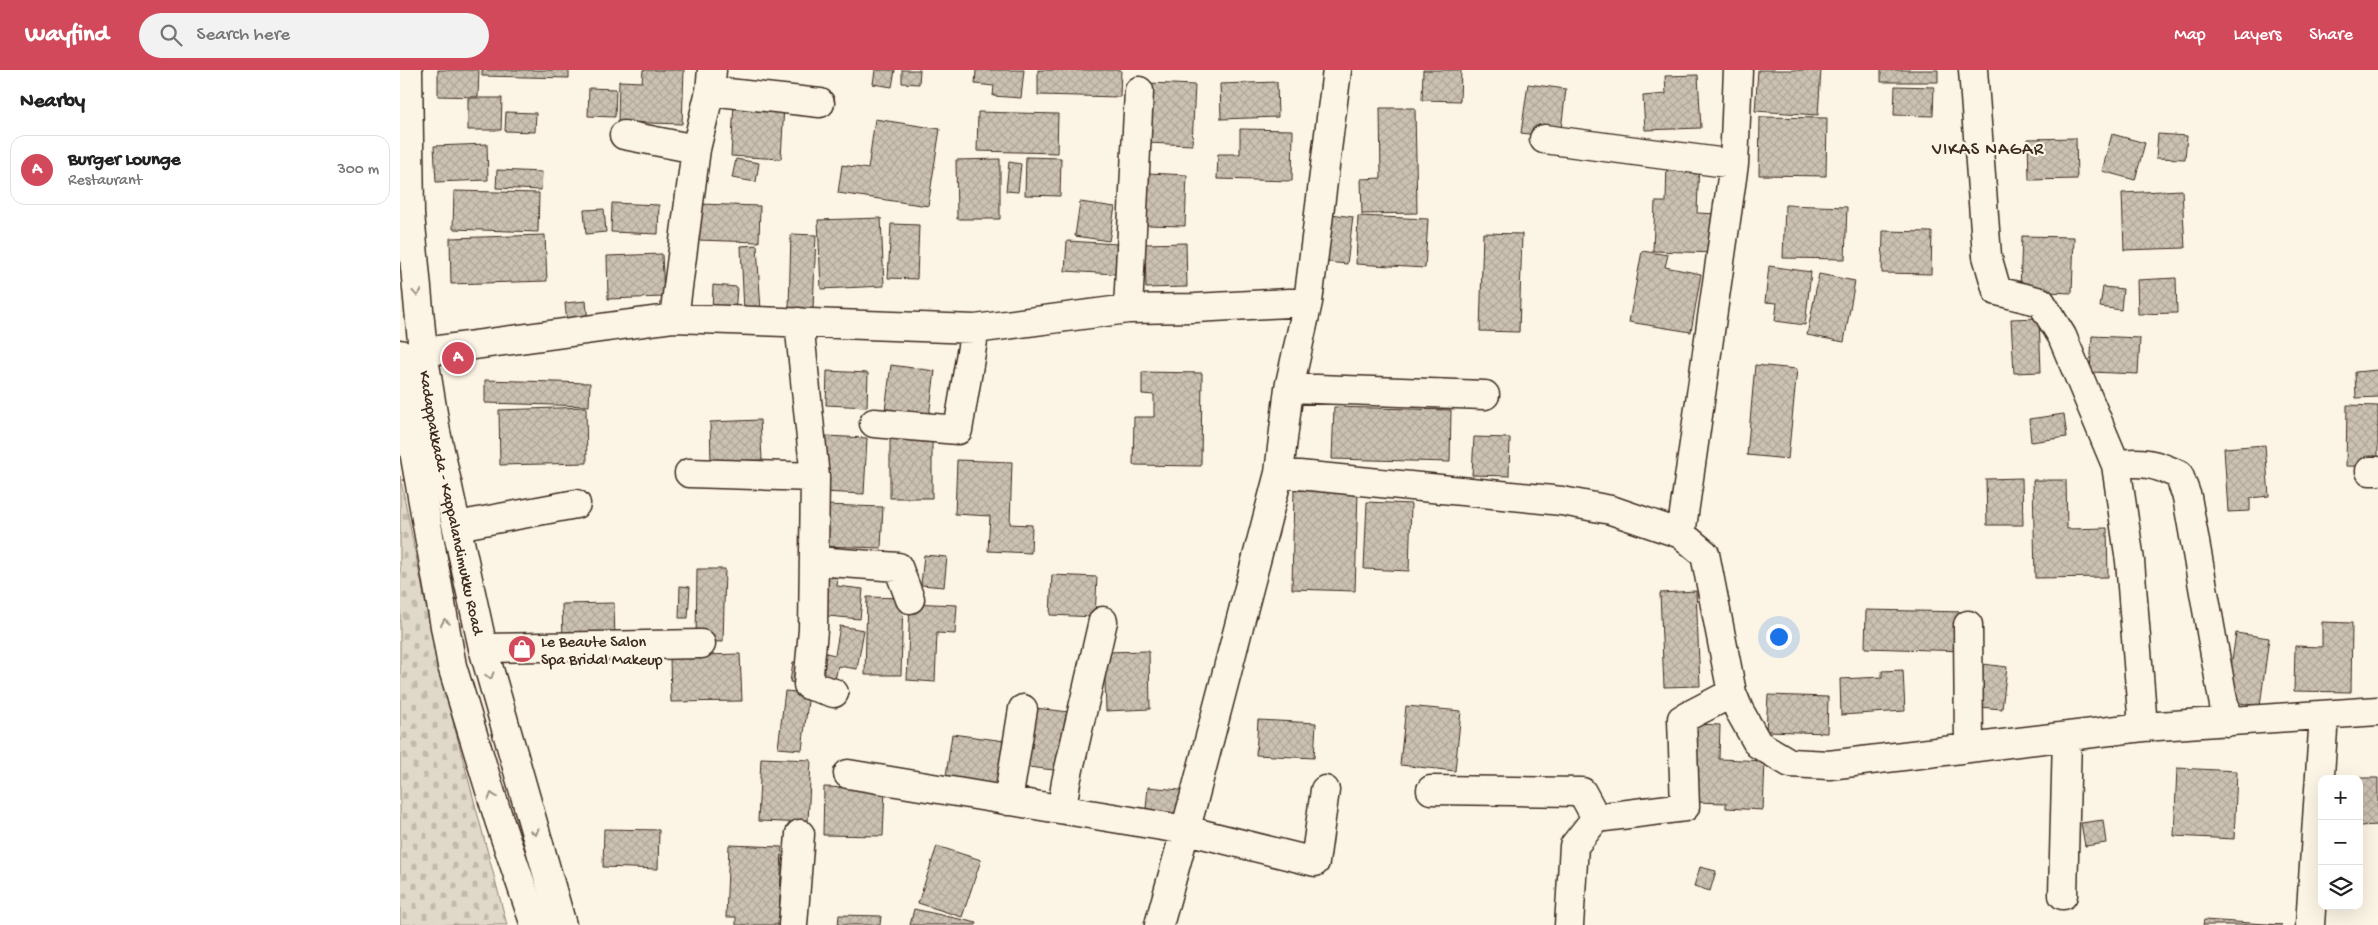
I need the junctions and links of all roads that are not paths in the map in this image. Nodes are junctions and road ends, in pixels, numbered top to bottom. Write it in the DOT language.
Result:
graph roads {
  1 [pos="408,70"];
  2 [pos="1336,70"];
  3 [pos="1738,70"];
  4 [pos="1973,70"];
  5 [pos="711,81"];
  6 [pos="1139,91"];
  7 [pos="820,103"];
  8 [pos="624,135"];
  9 [pos="1544,139"];
  10 [pos="696,150"];
  11 [pos="1734,164"];
  12 [pos="1308,302"];
  13 [pos="1128,309"];
  14 [pos="674,318"];
  15 [pos="799,322"];
  16 [pos="975,328"];
  17 [pos="411,353"];
  18 [pos="1289,388"];
  19 [pos="1485,395"];
  20 [pos="874,422"];
  21 [pos="2116,465"];
  22 [pos="689,473"];
  23 [pos="1278,473"];
  24 [pos="816,477"];
  25 [pos="576,504"];
  26 [pos="457,526"];
  27 [pos="1681,534"];
  28 [pos="815,561"];
  29 [pos="910,599"];
  30 [pos="1103,620"];
  31 [pos="1968,626"];
  32 [pos="701,644"];
  33 [pos="482,648"];
  34 [pos="834,693"];
  35 [pos="1732,693"];
  36 [pos="1023,709"];
  37 [pos="2378,711"];
  38 [pos="2324,714"];
  39 [pos="2227,722"];
  40 [pos="2143,727"];
  41 [pos="2067,737"];
  42 [pos="1969,748"];
  43 [pos="848,774"];
  44 [pos="1324,790"];
  45 [pos="1431,790"];
  46 [pos="1008,801"];
  47 [pos="1062,808"];
  48 [pos="1596,818"];
  49 [pos="1186,830"];
  50 [pos="800,834"];
  51 [pos="2063,895"];
  52 [pos="535,925"];
  53 [pos="562,925"];
  54 [pos="792,925"];
  55 [pos="1159,925"];
  56 [pos="1569,925"];
  57 [pos="2310,925"];
  1 -- 17 [label="street, Kadappakkada - Kappalandimukku Road, one-way"];
  2 -- 12 [label="street"];
  3 -- 11 [label="street"];
  4 -- 21 [label="street"];
  5 -- 7 [label="street"];
  5 -- 10 [label="street"];
  6 -- 13 [label="street"];
  8 -- 10 [label="street"];
  9 -- 11 [label="street"];
  10 -- 14 [label="street"];
  11 -- 27 [label="street"];
  12 -- 13 [label="street"];
  12 -- 18 [label="street"];
  13 -- 16 [label="street"];
  14 -- 15 [label="street"];
  14 -- 17 [label="street"];
  15 -- 16 [label="street"];
  15 -- 24 [label="street"];
  16 -- 20 [label="street"];
  17 -- 26 [label="street, Kadappakkada - Kappalandimukku Road"];
  52 -- 17 [label="street, Kadappakkada - Kappalandimukku Road, one-way"];
  18 -- 19 [label="street"];
  18 -- 23 [label="street"];
  21 -- 39 [label="street"];
  21 -- 40 [label="street"];
  22 -- 24 [label="street"];
  23 -- 27 [label="street"];
  23 -- 49 [label="street"];
  24 -- 28 [label="street"];
  25 -- 26 [label="street"];
  26 -- 33 [label="street, Kadappakkada - Kappalandimukku Road"];
  27 -- 35 [label="street"];
  28 -- 29 [label="street"];
  28 -- 34 [label="street"];
  30 -- 47 [label="street"];
  31 -- 42 [label="street"];
  32 -- 33 [label="street"];
  33 -- 53 [label="street, Kadappakkada - Kappalandimukku Road, one-way"];
  35 -- 42 [label="street"];
  35 -- 48 [label="street"];
  36 -- 46 [label="street"];
  37 -- 38 [label="street"];
  38 -- 39 [label="street"];
  38 -- 57 [label="street"];
  39 -- 40 [label="street"];
  40 -- 41 [label="street"];
  41 -- 42 [label="street"];
  41 -- 51 [label="street"];
  43 -- 46 [label="street"];
  44 -- 49 [label="street"];
  45 -- 48 [label="street"];
  46 -- 47 [label="street"];
  47 -- 49 [label="street"];
  48 -- 56 [label="street"];
  49 -- 55 [label="street"];
  50 -- 54 [label="street"];
}
